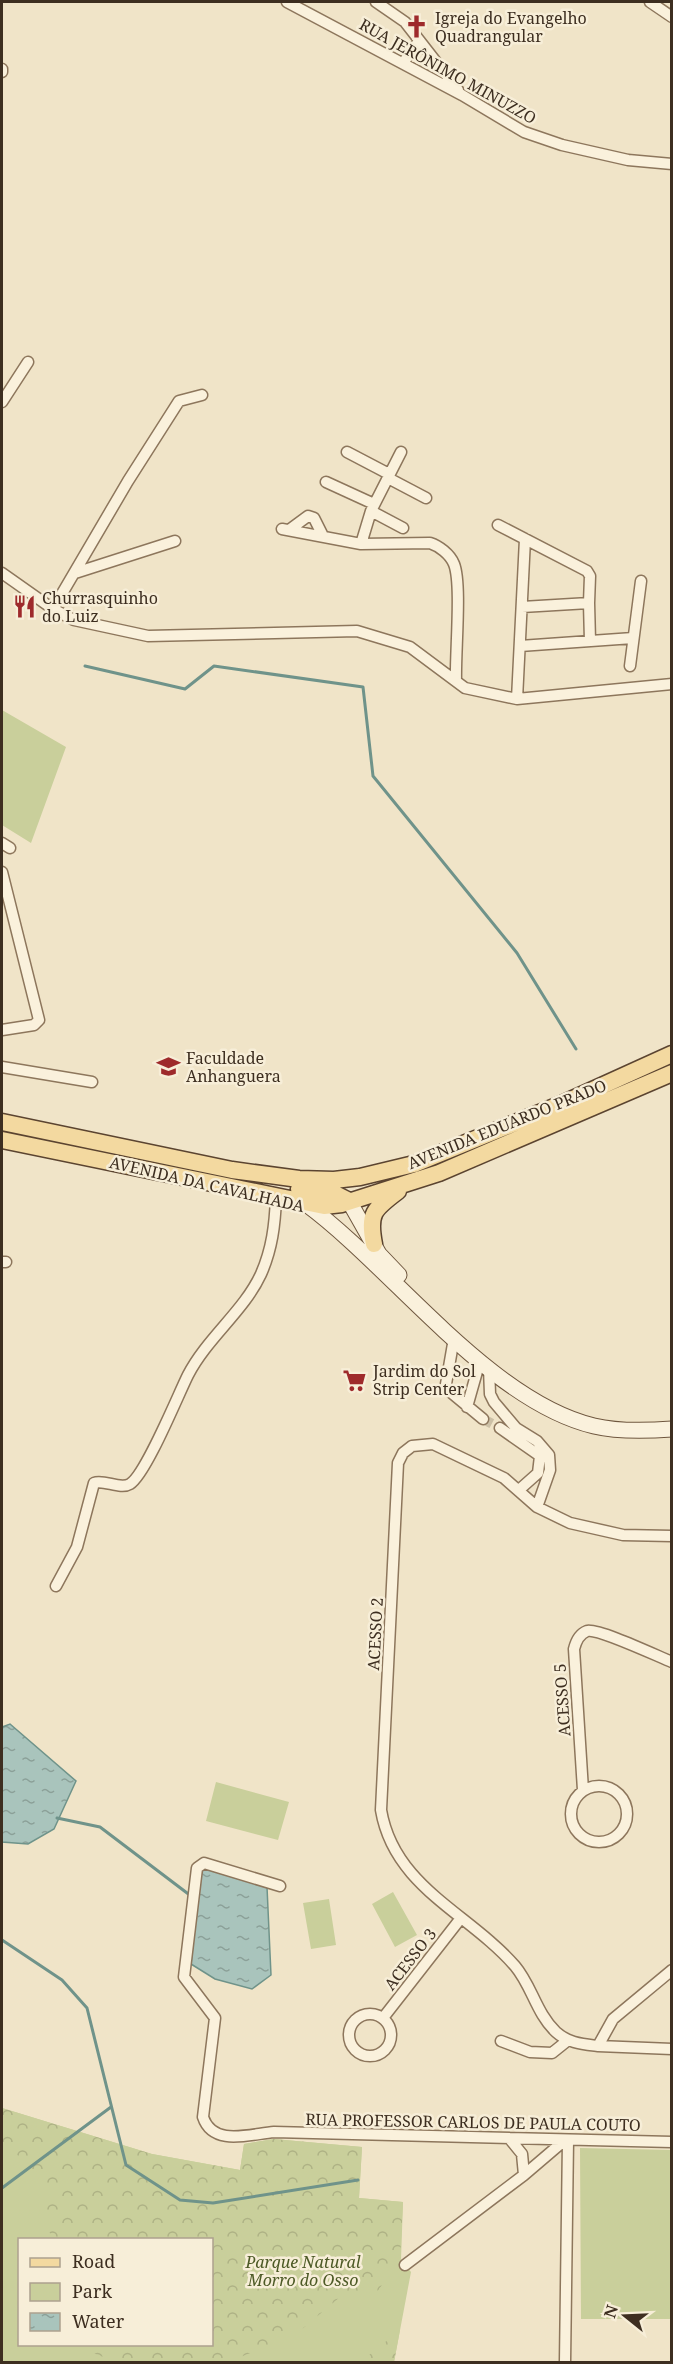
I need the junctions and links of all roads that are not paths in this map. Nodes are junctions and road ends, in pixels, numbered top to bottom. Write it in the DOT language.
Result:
graph roads {
  1 [pos="287,2"];
  2 [pos="376,2"];
  3 [pos="650,2"];
  4 [pos="672,17"];
  5 [pos="419,40"];
  6 [pos="403,63"];
  7 [pos="462,95"];
  8 [pos="672,164"];
  9 [pos="28,362"];
  10 [pos="202,395"];
  11 [pos="2,402"];
  12 [pos="347,452"];
  13 [pos="400,452"];
  14 [pos="388,476"];
  15 [pos="326,482"];
  16 [pos="426,498"];
  17 [pos="373,508"];
  18 [pos="498,525"];
  19 [pos="403,528"];
  20 [pos="323,536"];
  21 [pos="525,539"];
  22 [pos="176,542"];
  23 [pos="361,544"];
  24 [pos="2,573"];
  25 [pos="75,573"];
  26 [pos="641,581"];
  27 [pos="589,603"];
  28 [pos="522,607"];
  29 [pos="53,609"];
  30 [pos="633,638"];
  31 [pos="590,641"];
  32 [pos="520,646"];
  33 [pos="630,666"];
  34 [pos="456,681"];
  35 [pos="672,684"];
  36 [pos="517,699"];
  37 [pos="2,872"];
  38 [pos="2,1030"];
  39 [pos="672,1054"];
  40 [pos="2,1067"];
  41 [pos="672,1073"];
  42 [pos="92,1082"];
  43 [pos="2,1122"];
  44 [pos="2,1140"];
  45 [pos="120,1146"];
  46 [pos="57,1151"];
  47 [pos="208,1165"];
  48 [pos="149,1170"];
  49 [pos="231,1170"];
  50 [pos="409,1184"];
  51 [pos="276,1197"];
  52 [pos="349,1202"];
  53 [pos="306,1204"];
  54 [pos="374,1244"];
  55 [pos="415,1300"];
  56 [pos="454,1338"];
  57 [pos="484,1364"];
  58 [pos="467,1407"];
  59 [pos="483,1419"];
  60 [pos="500,1428"];
  61 [pos="672,1429"];
  62 [pos="520,1489"];
  63 [pos="537,1507"];
  64 [pos="672,1536"];
  65 [pos="56,1586"];
  66 [pos="672,1662"];
  67 [pos="583,1790"];
  68 [pos="280,1886"];
  69 [pos="461,1918"];
  70 [pos="672,1970"];
  71 [pos="383,2018"];
  72 [pos="501,2041"];
  73 [pos="567,2041"];
  74 [pos="598,2046"];
  75 [pos="672,2049"];
  76 [pos="509,2138"];
  77 [pos="566,2140"];
  78 [pos="672,2142"];
  79 [pos="524,2175"];
  80 [pos="405,2265"];
  81 [pos="565,2362"];
  1 -- 6 [label="street, RUA JERÔNIMO MINUZZO"];
  2 -- 5 [label="street"];
  3 -- 4 [label="street"];
  5 -- 6 [label="street"];
  5 -- 7 [label="street"];
  6 -- 7 [label="street, RUA JERÔNIMO MINUZZO"];
  7 -- 8 [label="street, RUA JERÔNIMO MINUZZO"];
  9 -- 11 [label="street"];
  10 -- 25 [label="street"];
  12 -- 14 [label="street"];
  13 -- 14 [label="street"];
  14 -- 16 [label="street"];
  14 -- 17 [label="street"];
  15 -- 17 [label="street"];
  17 -- 19 [label="street"];
  17 -- 23 [label="street"];
  18 -- 21 [label="street"];
  20 -- 20 [label="street"];
  20 -- 23 [label="street"];
  21 -- 27 [label="street"];
  21 -- 28 [label="street"];
  22 -- 25 [label="street"];
  23 -- 34 [label="street"];
  24 -- 29 [label="street"];
  25 -- 29 [label="street"];
  26 -- 30 [label="street"];
  27 -- 28 [label="street"];
  27 -- 31 [label="street"];
  28 -- 32 [label="street"];
  29 -- 34 [label="street"];
  30 -- 31 [label="street"];
  30 -- 33 [label="street"];
  31 -- 32 [label="street"];
  32 -- 36 [label="street"];
  34 -- 36 [label="street"];
  35 -- 36 [label="street"];
  37 -- 38 [label="street"];
  39 -- 49 [label="main road, AVENIDA EDUARDO PRADO"];
  40 -- 42 [label="street"];
  41 -- 50 [label="main road, AVENIDA EDUARDO PRADO"];
  43 -- 45 [label="main road, AVENIDA DA CAVALHADA"];
  44 -- 46 [label="main road, AVENIDA DA CAVALHADA"];
  45 -- 46 [label="main road"];
  45 -- 47 [label="main road, AVENIDA DA CAVALHADA"];
  46 -- 48 [label="main road, AVENIDA DA CAVALHADA"];
  47 -- 48 [label="main road"];
  47 -- 49 [label="main road, AVENIDA DA CAVALHADA"];
  48 -- 51 [label="main road, AVENIDA DA CAVALHADA"];
  49 -- 52 [label="main road"];
  50 -- 52 [label="main road, AVENIDA EDUARDO PRADO"];
  50 -- 54 [label="main road"];
  51 -- 53 [label="main road, AVENIDA DA CAVALHADA"];
  51 -- 65 [label="street"];
  52 -- 53 [label="main road, AVENIDA EDUARDO PRADO"];
  52 -- 54 [label="main road, AVENIDA DA CAVALHADA"];
  53 -- 55 [label="main road, AVENIDA DA CAVALHADA"];
  54 -- 55 [label="main road, AVENIDA DA CAVALHADA"];
  55 -- 56 [label="main road, AVENIDA DA CAVALHADA"];
  56 -- 57 [label="main road, AVENIDA DA CAVALHADA"];
  56 -- 58 [label="street"];
  57 -- 58 [label="street"];
  57 -- 61 [label="main road, AVENIDA DA CAVALHADA"];
  57 -- 63 [label="street"];
  58 -- 59 [label="street"];
  60 -- 62 [label="street"];
  62 -- 63 [label="street, ACESSO 2"];
  62 -- 69 [label="street, ACESSO 2"];
  63 -- 64 [label="street"];
  66 -- 67 [label="street, ACESSO 5"];
  67 -- 67 [label="street"];
  68 -- 76 [label="street, RUA PROFESSOR CARLOS DE PAULA COUTO"];
  69 -- 71 [label="street, ACESSO 3"];
  69 -- 73 [label="street, ACESSO 2"];
  70 -- 74 [label="street"];
  71 -- 71 [label="street"];
  72 -- 73 [label="street"];
  73 -- 74 [label="street"];
  74 -- 75 [label="street"];
  76 -- 77 [label="street, RUA PROFESSOR CARLOS DE PAULA COUTO"];
  76 -- 79 [label="street"];
  77 -- 78 [label="street, RUA PROFESSOR CARLOS DE PAULA COUTO"];
  77 -- 79 [label="street"];
  77 -- 81 [label="street"];
  79 -- 80 [label="street"];
}
